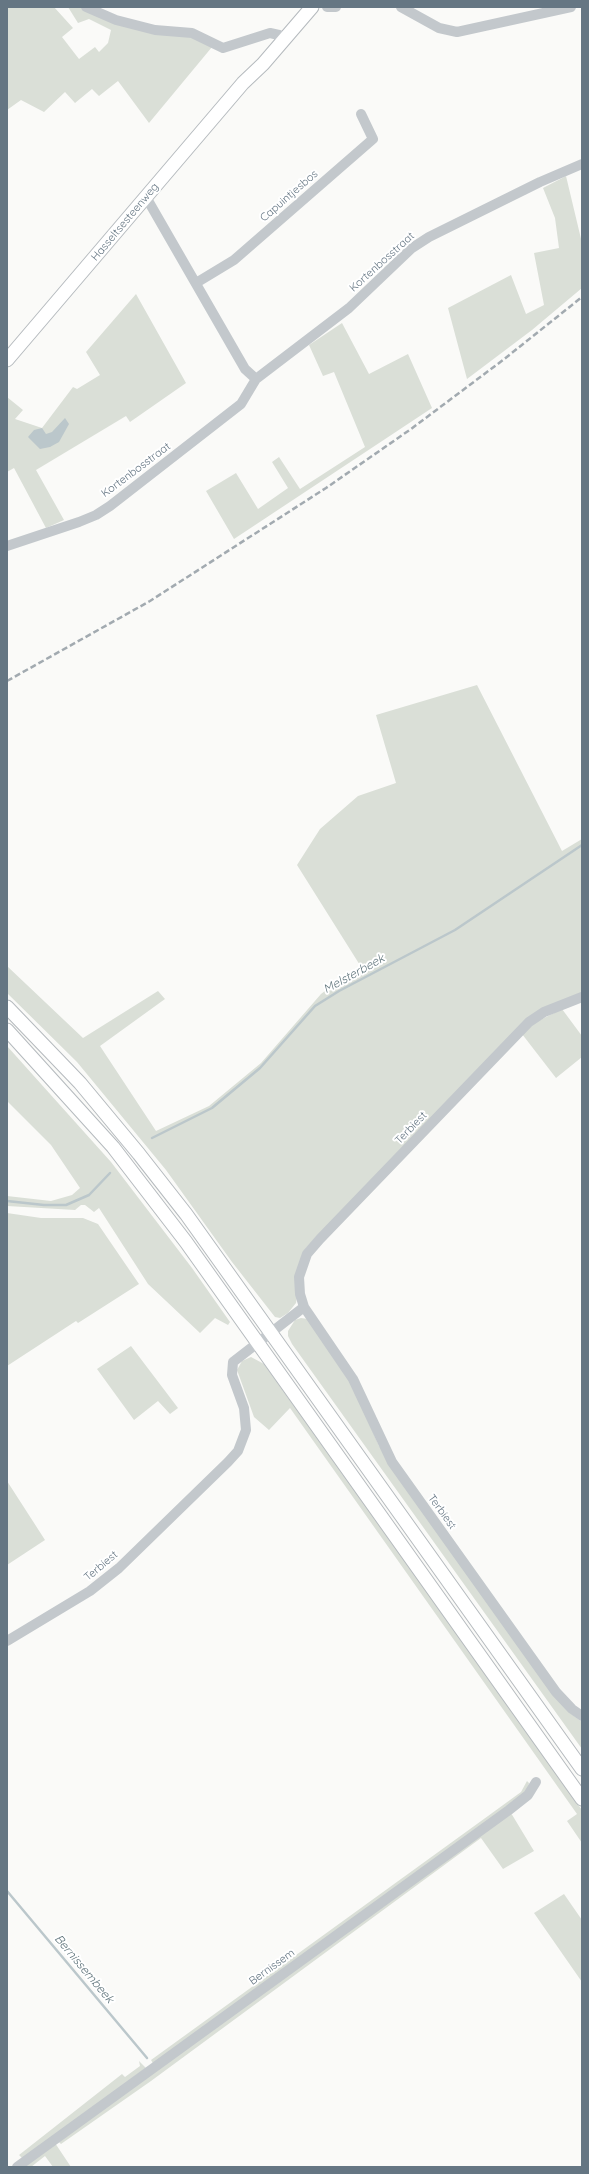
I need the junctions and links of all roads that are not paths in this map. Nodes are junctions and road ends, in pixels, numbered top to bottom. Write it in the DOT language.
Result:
graph roads {
  1 [pos="86,7"];
  2 [pos="303,7"];
  3 [pos="312,7"];
  4 [pos="327,7"];
  5 [pos="336,7"];
  6 [pos="401,7"];
  7 [pos="571,7"];
  8 [pos="282,37"];
  9 [pos="361,114"];
  10 [pos="582,164"];
  11 [pos="146,197"];
  12 [pos="196,283"];
  13 [pos="7,360"];
  14 [pos="256,379"];
  15 [pos="7,546"];
  16 [pos="582,997"];
  17 [pos="7,1007"];
  18 [pos="7,1030"];
  19 [pos="304,1307"];
  20 [pos="272,1333"];
  21 [pos="257,1344"];
  22 [pos="7,1641"];
  23 [pos="582,1716"];
  24 [pos="582,1769"];
  25 [pos="536,1782"];
  26 [pos="582,1798"];
  27 [pos="17,2167"];
  1 -- 8 [label="street"];
  2 -- 8 [label="main road, Hasseltsesteenweg"];
  3 -- 8 [label="main road, Hasseltsesteenweg"];
  4 -- 5 [label="street"];
  6 -- 7 [label="street"];
  8 -- 11 [label="main road, Hasseltsesteenweg"];
  9 -- 12 [label="street, Capuintjesbos"];
  10 -- 14 [label="street, Kortenbosstraat"];
  11 -- 12 [label="street"];
  11 -- 13 [label="main road, Hasseltsesteenweg"];
  12 -- 14 [label="street"];
  14 -- 15 [label="street, Kortenbosstraat"];
  16 -- 19 [label="street, Terbiest"];
  17 -- 20 [label="main road"];
  18 -- 21 [label="main road"];
  19 -- 20 [label="street, Terbiest"];
  19 -- 23 [label="street, Terbiest"];
  20 -- 21 [label="street, Terbiest"];
  20 -- 24 [label="main road"];
  21 -- 22 [label="street, Terbiest"];
  21 -- 26 [label="main road"];
  25 -- 27 [label="street, Bernissem"];
}
